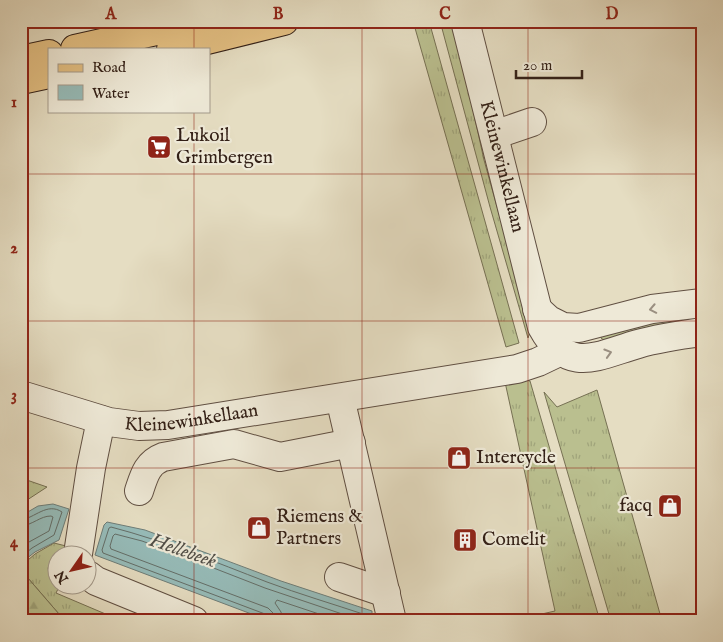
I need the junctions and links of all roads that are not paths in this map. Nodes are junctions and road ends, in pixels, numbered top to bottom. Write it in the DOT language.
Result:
graph roads {
  1 [pos="201,21"];
  2 [pos="284,21"];
  3 [pos="466,25"];
  4 [pos="129,36"];
  5 [pos="79,48"];
  6 [pos="175,48"];
  7 [pos="48,54"];
  8 [pos="21,60"];
  9 [pos="48,74"];
  10 [pos="21,80"];
  11 [pos="532,122"];
  12 [pos="494,135"];
  13 [pos="702,303"];
  14 [pos="537,309"];
  15 [pos="702,332"];
  16 [pos="561,351"];
  17 [pos="21,394"];
  18 [pos="340,398"];
  19 [pos="100,420"];
  20 [pos="351,443"];
  21 [pos="139,491"];
  22 [pos="80,544"];
  23 [pos="339,577"];
  24 [pos="98,582"];
  25 [pos="386,593"];
  26 [pos="194,621"];
  27 [pos="392,621"];
  1 -- 4 [label="main road"];
  2 -- 6 [label="main road"];
  3 -- 12 [label="street, Kleinewinkellaan"];
  4 -- 5 [label="main road"];
  7 -- 8 [label="main road"];
  9 -- 10 [label="main road"];
  11 -- 12 [label="street"];
  12 -- 14 [label="street, Kleinewinkellaan"];
  13 -- 14 [label="street, one-way"];
  14 -- 16 [label="street, Kleinewinkellaan"];
  16 -- 15 [label="street, one-way"];
  16 -- 18 [label="street, Kleinewinkellaan"];
  17 -- 19 [label="street, Kleinewinkellaan"];
  18 -- 19 [label="street, Kleinewinkellaan"];
  18 -- 20 [label="street"];
  19 -- 22 [label="street, Kleinewinkellaan"];
  20 -- 21 [label="street"];
  20 -- 25 [label="street"];
  23 -- 25 [label="street"];
  24 -- 26 [label="street"];
  25 -- 27 [label="street"];
}
